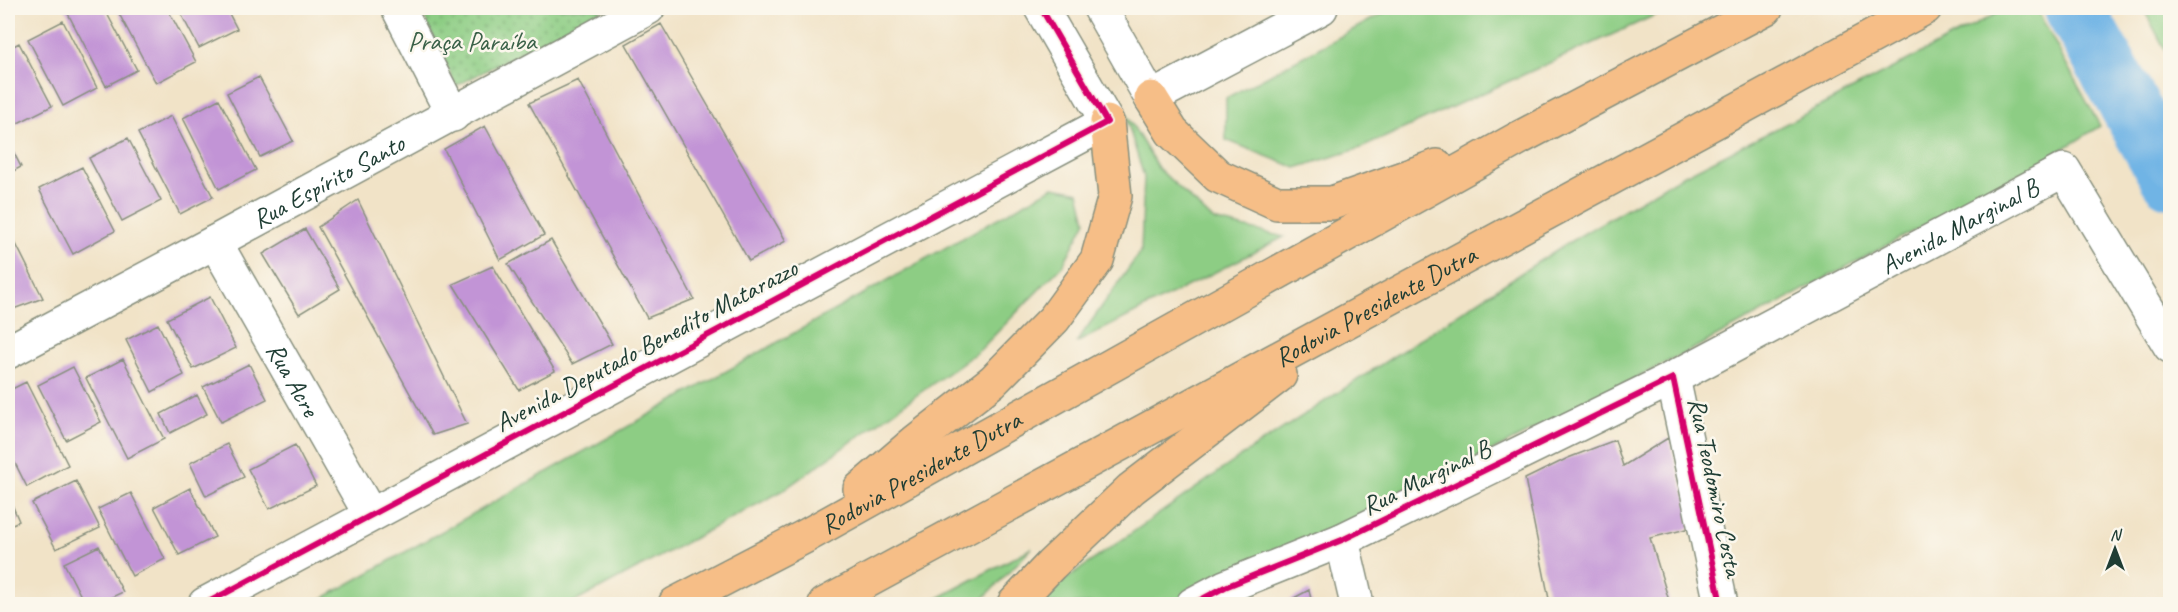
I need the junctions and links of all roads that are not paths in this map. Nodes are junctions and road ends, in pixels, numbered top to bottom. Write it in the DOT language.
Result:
graph roads {
  1 [pos="398,8"];
  2 [pos="648,8"];
  3 [pos="1041,8"];
  4 [pos="1100,8"];
  5 [pos="1322,8"];
  6 [pos="1766,8"];
  7 [pos="1917,12"];
  8 [pos="1151,98"];
  9 [pos="453,115"];
  10 [pos="1107,122"];
  11 [pos="1521,137"];
  12 [pos="215,242"];
  13 [pos="1364,310"];
  14 [pos="2170,346"];
  15 [pos="8,352"];
  16 [pos="1673,378"];
  17 [pos="370,514"];
  18 [pos="804,537"];
  19 [pos="1342,540"];
  20 [pos="205,604"];
  21 [pos="675,604"];
  22 [pos="825,604"];
  23 [pos="1014,604"];
  24 [pos="1193,604"];
  25 [pos="1357,604"];
  26 [pos="1721,604"];
  1 -- 9 [label="street"];
  2 -- 9 [label="street, Rua Espírito Santo"];
  3 -- 10 [label="street"];
  4 -- 8 [label="street"];
  5 -- 8 [label="street"];
  6 -- 11 [label="highway, Rodovia Presidente Dutra"];
  7 -- 13 [label="highway, Rodovia Presidente Dutra"];
  8 -- 11 [label="highway"];
  9 -- 12 [label="street, Rua Espírito Santo"];
  10 -- 17 [label="street, Avenida Deputado Benedito Matarazzo"];
  10 -- 18 [label="highway"];
  11 -- 18 [label="highway, Rodovia Presidente Dutra"];
  12 -- 15 [label="street, Rua Espírito Santo"];
  12 -- 17 [label="street, Rua Acre"];
  13 -- 22 [label="highway, Rodovia Presidente Dutra"];
  13 -- 23 [label="highway"];
  14 -- 16 [label="street, Avenida Marginal B"];
  16 -- 19 [label="street, Rua Marginal B"];
  16 -- 26 [label="street, Rua Teodomiro Costa"];
  17 -- 20 [label="street, Avenida Deputado Benedito Matarazzo"];
  18 -- 21 [label="highway, Rodovia Presidente Dutra"];
  19 -- 24 [label="street, Rua Marginal B"];
  19 -- 25 [label="street"];
}
